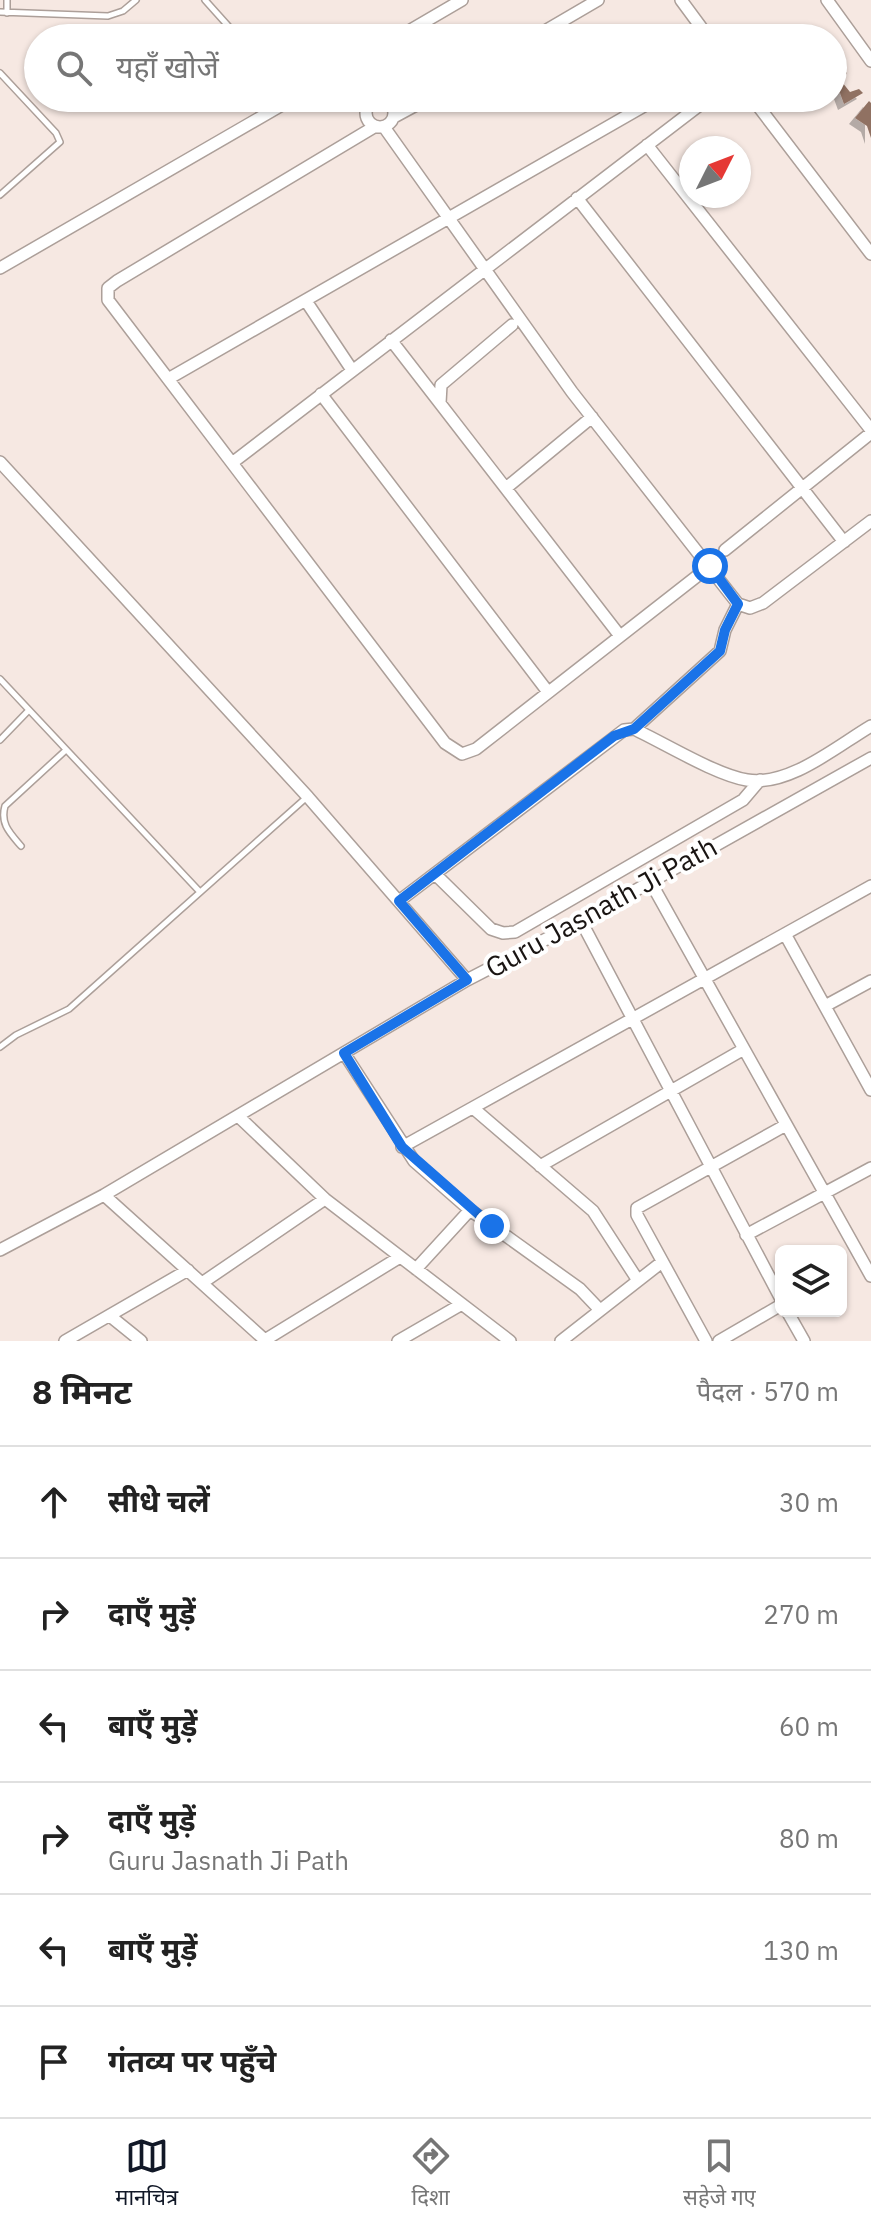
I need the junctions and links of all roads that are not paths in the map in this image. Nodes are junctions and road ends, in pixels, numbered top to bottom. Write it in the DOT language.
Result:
graph roads {
  1 [pos="7,0"];
  2 [pos="136,0"];
  3 [pos="205,0"];
  4 [pos="462,0"];
  5 [pos="598,0"];
  6 [pos="681,0"];
  7 [pos="829,1"];
  8 [pos="3,13"];
  9 [pos="226,24"];
  10 [pos="421,24"];
  11 [pos="557,24"];
  12 [pos="699,24"];
  13 [pos="845,24"];
  14 [pos="847,27"];
  15 [pos="871,61"];
  16 [pos="0,73"];
  17 [pos="24,99"];
  18 [pos="36,112"];
  19 [pos="270,112"];
  20 [pos="367,112"];
  21 [pos="392,112"];
  22 [pos="403,112"];
  23 [pos="634,112"];
  24 [pos="691,112"];
  25 [pos="763,112"];
  26 [pos="394,117"];
  27 [pos="379,127"];
  28 [pos="647,145"];
  29 [pos="0,195"];
  30 [pos="577,198"];
  31 [pos="449,220"];
  32 [pos="871,254"];
  33 [pos="0,268"];
  34 [pos="484,269"];
  35 [pos="306,301"];
  36 [pos="512,325"];
  37 [pos="391,340"];
  38 [pos="352,370"];
  39 [pos="168,379"];
  40 [pos="321,394"];
  41 [pos="440,403"];
  42 [pos="592,417"];
  43 [pos="871,432"];
  44 [pos="0,462"];
  45 [pos="232,463"];
  46 [pos="506,488"];
  47 [pos="802,488"];
  48 [pos="871,521"];
  49 [pos="844,542"];
  50 [pos="725,550"];
  51 [pos="710,566"];
  52 [pos="738,604"];
  53 [pos="620,636"];
  54 [pos="0,679"];
  55 [pos="548,692"];
  56 [pos="29,710"];
  57 [pos="871,726"];
  58 [pos="634,729"];
  59 [pos="0,740"];
  60 [pos="66,750"];
  61 [pos="871,758"];
  62 [pos="760,780"];
  63 [pos="308,797"];
  64 [pos="21,846"];
  65 [pos="435,874"];
  66 [pos="650,881"];
  67 [pos="871,886"];
  68 [pos="200,892"];
  69 [pos="399,901"];
  70 [pos="581,921"];
  71 [pos="785,934"];
  72 [pos="467,980"];
  73 [pos="706,980"];
  74 [pos="871,981"];
  75 [pos="825,1006"];
  76 [pos="633,1019"];
  77 [pos="0,1047"];
  78 [pos="744,1049"];
  79 [pos="344,1053"];
  80 [pos="869,1083"];
  81 [pos="672,1093"];
  82 [pos="473,1108"];
  83 [pos="238,1116"];
  84 [pos="786,1125"];
  85 [pos="402,1147"];
  86 [pos="540,1166"];
  87 [pos="712,1167"];
  88 [pos="871,1168"];
  89 [pos="825,1194"];
  90 [pos="104,1195"];
  91 [pos="325,1199"];
  92 [pos="470,1210"];
  93 [pos="746,1235"];
  94 [pos="0,1250"];
  95 [pos="400,1257"];
  96 [pos="662,1262"];
  97 [pos="416,1269"];
  98 [pos="188,1270"];
  99 [pos="871,1276"];
  100 [pos="637,1279"];
  101 [pos="202,1283"];
  102 [pos="775,1291"];
  103 [pos="462,1304"];
  104 [pos="775,1306"];
  105 [pos="599,1309"];
  106 [pos="110,1316"];
  107 [pos="790,1317"];
  108 [pos="72,1339"];
  109 [pos="141,1341"];
  110 [pos="265,1341"];
  111 [pos="398,1341"];
  112 [pos="510,1341"];
  113 [pos="561,1341"];
  114 [pos="706,1341"];
  115 [pos="719,1341"];
  116 [pos="804,1341"];
  1 -- 8 [label="lane"];
  2 -- 8 [label="lane"];
  3 -- 9 [label="lane"];
  4 -- 10 [label="street"];
  5 -- 11 [label="street"];
  6 -- 12 [label="street"];
  7 -- 13 [label="street"];
  14 -- 15 [label="street"];
  16 -- 17 [label="lane"];
  18 -- 29 [label="lane"];
  19 -- 33 [label="street"];
  20 -- 27 [label="street"];
  21 -- 26 [label="street"];
  22 -- 26 [label="street"];
  23 -- 31 [label="street"];
  24 -- 28 [label="street"];
  25 -- 32 [label="street"];
  26 -- 27 [label="street"];
  27 -- 31 [label="street"];
  27 -- 39 [label="street"];
  28 -- 30 [label="street"];
  28 -- 43 [label="street"];
  30 -- 34 [label="street"];
  30 -- 47 [label="street"];
  31 -- 34 [label="street"];
  31 -- 35 [label="street"];
  34 -- 37 [label="street"];
  34 -- 42 [label="street"];
  35 -- 38 [label="street"];
  35 -- 39 [label="street"];
  36 -- 41 [label="street"];
  37 -- 38 [label="street"];
  37 -- 41 [label="street"];
  38 -- 40 [label="street"];
  39 -- 45 [label="street"];
  40 -- 45 [label="street"];
  40 -- 55 [label="street"];
  41 -- 46 [label="street"];
  42 -- 46 [label="street"];
  42 -- 51 [label="street"];
  43 -- 47 [label="street"];
  44 -- 63 [label="street"];
  45 -- 55 [label="street"];
  46 -- 53 [label="street"];
  47 -- 49 [label="street"];
  47 -- 50 [label="street"];
  48 -- 49 [label="street"];
  49 -- 52 [label="street"];
  51 -- 52 [label="street"];
  51 -- 53 [label="street"];
  52 -- 58 [label="street"];
  53 -- 55 [label="street"];
  54 -- 56 [label="lane"];
  56 -- 59 [label="lane"];
  56 -- 60 [label="lane"];
  57 -- 62 [label="street"];
  58 -- 62 [label="street"];
  58 -- 65 [label="street"];
  60 -- 64 [label="lane"];
  60 -- 68 [label="lane"];
  61 -- 66 [label="street, Guru Jasnath Ji Path"];
  62 -- 65 [label="street"];
  63 -- 68 [label="lane"];
  63 -- 69 [label="street"];
  65 -- 69 [label="street"];
  66 -- 70 [label="street, Guru Jasnath Ji Path"];
  66 -- 73 [label="street"];
  67 -- 71 [label="street"];
  68 -- 77 [label="lane"];
  69 -- 72 [label="street"];
  70 -- 72 [label="street, Guru Jasnath Ji Path"];
  70 -- 76 [label="street"];
  71 -- 73 [label="street"];
  71 -- 75 [label="street"];
  72 -- 79 [label="street, Guru Jasnath Ji Path"];
  73 -- 76 [label="street"];
  73 -- 78 [label="street"];
  74 -- 75 [label="street"];
  75 -- 80 [label="street"];
  76 -- 81 [label="street"];
  76 -- 82 [label="street"];
  78 -- 81 [label="street"];
  78 -- 84 [label="street"];
  79 -- 83 [label="street, Guru Jasnath Ji Path"];
  79 -- 85 [label="street"];
  81 -- 86 [label="street"];
  81 -- 87 [label="street"];
  82 -- 85 [label="street"];
  82 -- 86 [label="street"];
  83 -- 90 [label="street, Guru Jasnath Ji Path"];
  83 -- 91 [label="street"];
  84 -- 87 [label="street"];
  84 -- 89 [label="street"];
  85 -- 92 [label="street"];
  86 -- 100 [label="street"];
  87 -- 93 [label="street"];
  87 -- 96 [label="street"];
  88 -- 89 [label="street"];
  89 -- 93 [label="street"];
  89 -- 99 [label="street"];
  90 -- 94 [label="street, Guru Jasnath Ji Path"];
  90 -- 98 [label="street"];
  91 -- 95 [label="street"];
  91 -- 101 [label="street"];
  92 -- 97 [label="street"];
  92 -- 105 [label="street"];
  93 -- 102 [label="street"];
  95 -- 97 [label="street"];
  95 -- 110 [label="street"];
  96 -- 100 [label="street"];
  96 -- 114 [label="street"];
  97 -- 103 [label="street"];
  98 -- 101 [label="street"];
  98 -- 106 [label="street"];
  100 -- 105 [label="street"];
  101 -- 110 [label="street"];
  103 -- 111 [label="street"];
  103 -- 112 [label="street"];
  104 -- 115 [label="street"];
  105 -- 113 [label="street"];
  106 -- 108 [label="street"];
  106 -- 109 [label="street"];
  107 -- 116 [label="street"];
}
